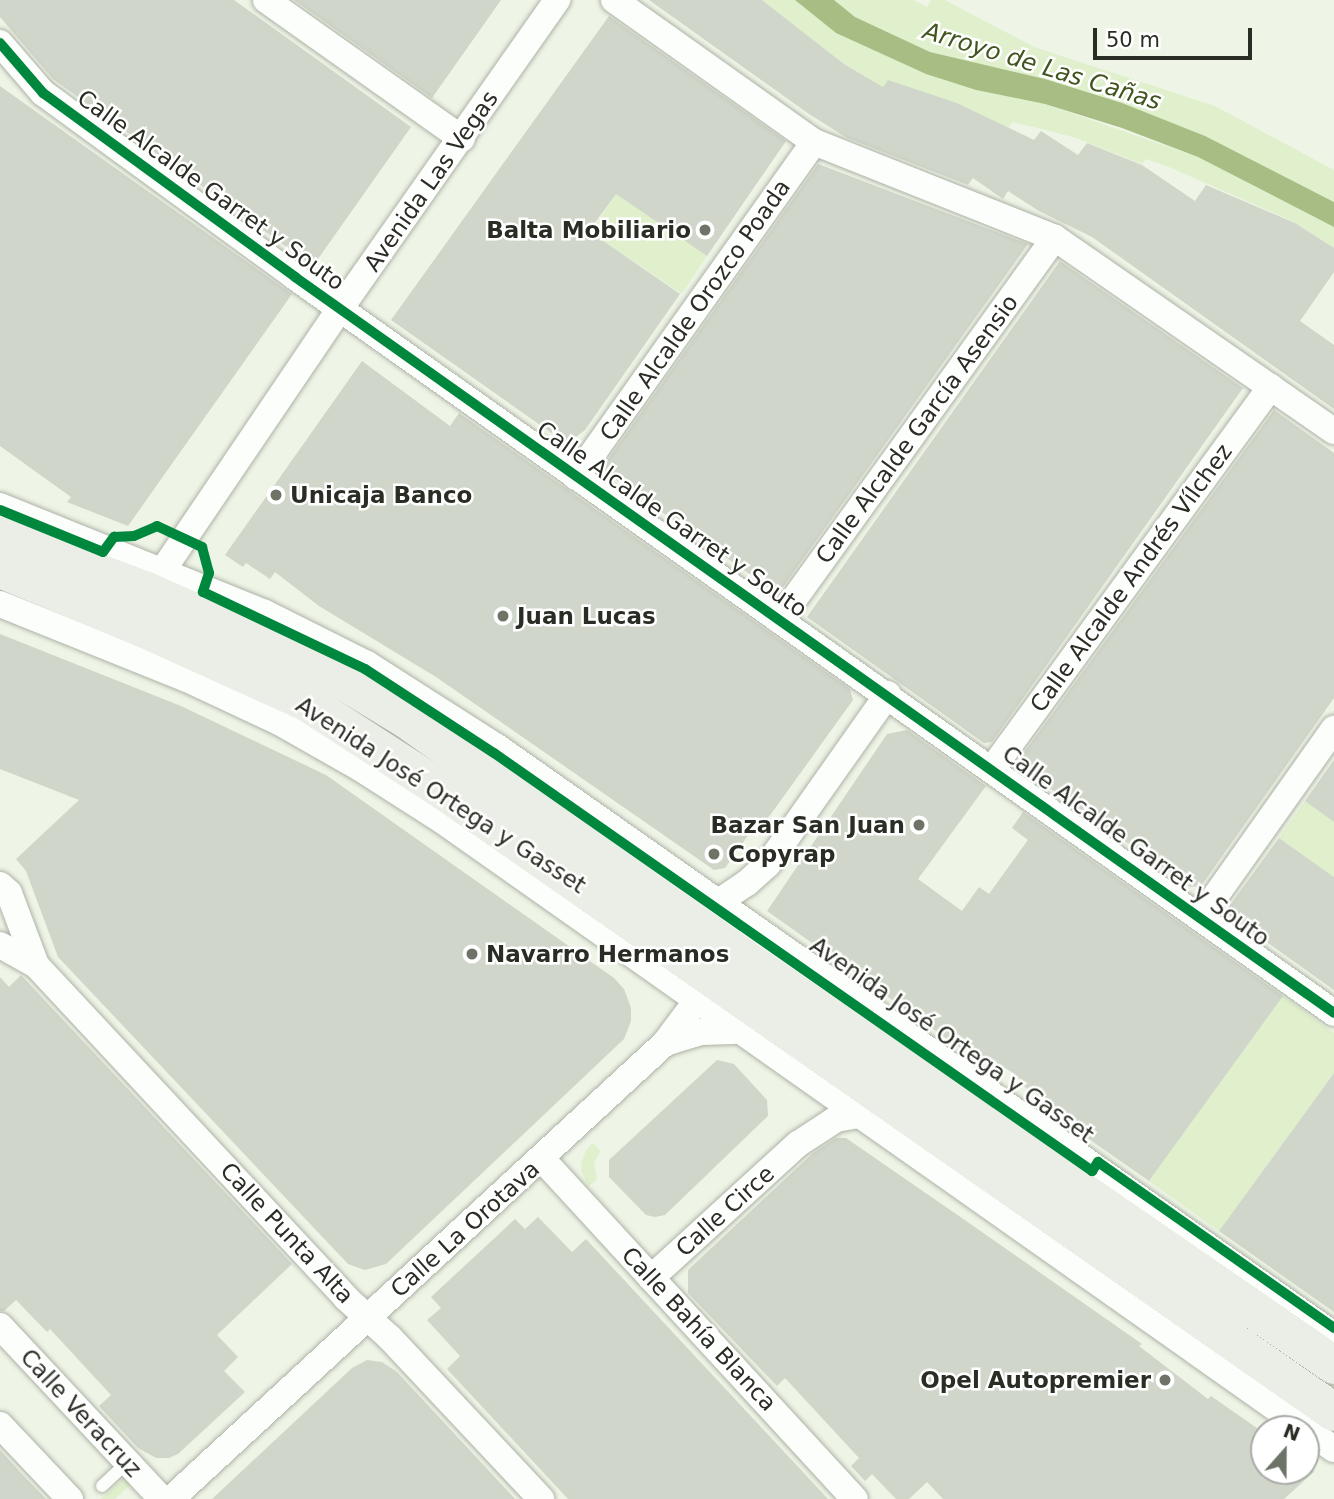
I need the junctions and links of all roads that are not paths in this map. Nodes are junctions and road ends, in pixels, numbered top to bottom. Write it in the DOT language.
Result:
graph roads {
  1 [pos="266,0"];
  2 [pos="557,0"];
  3 [pos="614,0"];
  4 [pos="0,43"];
  5 [pos="461,139"];
  6 [pos="814,142"];
  7 [pos="1055,238"];
  8 [pos="340,309"];
  9 [pos="1271,387"];
  10 [pos="1334,431"];
  11 [pos="576,477"];
  12 [pos="0,506"];
  13 [pos="0,536"];
  14 [pos="0,569"];
  15 [pos="150,584"];
  16 [pos="81,603"];
  17 [pos="0,604"];
  18 [pos="779,620"];
  19 [pos="174,642"];
  20 [pos="888,694"];
  21 [pos="1334,729"];
  22 [pos="992,769"];
  23 [pos="768,864"];
  24 [pos="0,885"];
  25 [pos="698,913"];
  26 [pos="1200,918"];
  27 [pos="752,925"];
  28 [pos="0,945"];
  29 [pos="36,965"];
  30 [pos="761,970"];
  31 [pos="705,990"];
  32 [pos="797,994"];
  33 [pos="1334,1013"];
  34 [pos="740,1031"];
  35 [pos="665,1043"];
  36 [pos="813,1084"];
  37 [pos="859,1115"];
  38 [pos="798,1144"];
  39 [pos="542,1159"];
  40 [pos="652,1278"];
  41 [pos="368,1317"];
  42 [pos="0,1326"];
  43 [pos="1334,1335"];
  44 [pos="1334,1366"];
  45 [pos="1334,1412"];
  46 [pos="0,1426"];
  47 [pos="1334,1449"];
  48 [pos="127,1463"];
  49 [pos="102,1486"];
  50 [pos="70,1499"];
  51 [pos="162,1499"];
  52 [pos="171,1499"];
  53 [pos="541,1499"];
  54 [pos="855,1499"];
  1 -- 5 [label="street"];
  2 -- 5 [label="street, Avenida Las Vegas"];
  3 -- 6 [label="street"];
  4 -- 8 [label="street, Calle Alcalde Garret y Souto"];
  5 -- 8 [label="street, Avenida Las Vegas"];
  6 -- 7 [label="street"];
  6 -- 11 [label="street, Calle Alcalde Orozco Poada"];
  7 -- 9 [label="street"];
  7 -- 18 [label="street, Calle Alcalde García Asensio"];
  8 -- 11 [label="street, Calle Alcalde Garret y Souto"];
  8 -- 15 [label="street, Avenida Las Vegas"];
  9 -- 10 [label="street"];
  9 -- 22 [label="street, Calle Alcalde Andrés Vílchez"];
  11 -- 18 [label="street, Calle Alcalde Garret y Souto"];
  12 -- 15 [label="street, Avenida José Ortega y Gasset"];
  13 -- 15 [label="main road, Avenida José Ortega y Gasset"];
  14 -- 16 [label="main road, Avenida José Ortega y Gasset"];
  15 -- 16 [label="street"];
  15 -- 19 [label="street"];
  15 -- 25 [label="main road, Avenida José Ortega y Gasset"];
  16 -- 19 [label="main road, Avenida José Ortega y Gasset"];
  17 -- 31 [label="street, Avenida José Ortega y Gasset"];
  18 -- 20 [label="street, Calle Alcalde Garret y Souto"];
  19 -- 31 [label="main road, Avenida José Ortega y Gasset"];
  20 -- 22 [label="street, Calle Alcalde Garret y Souto"];
  20 -- 23 [label="street"];
  21 -- 26 [label="street"];
  22 -- 26 [label="street, Calle Alcalde Garret y Souto"];
  23 -- 25 [label="street"];
  23 -- 27 [label="street"];
  24 -- 29 [label="street, Calle Punta Alta"];
  25 -- 27 [label="street, Avenida José Ortega y Gasset"];
  25 -- 30 [label="main road, Avenida José Ortega y Gasset"];
  25 -- 31 [label="street"];
  26 -- 33 [label="street, Calle Alcalde Garret y Souto"];
  27 -- 30 [label="street"];
  27 -- 43 [label="street, Avenida José Ortega y Gasset"];
  28 -- 29 [label="street, Calle Punta Alta"];
  29 -- 41 [label="street, Calle Punta Alta"];
  30 -- 32 [label="main road, Avenida José Ortega y Gasset"];
  31 -- 32 [label="street"];
  31 -- 34 [label="street, Avenida José Ortega y Gasset"];
  31 -- 35 [label="street, Calle La Orotava"];
  31 -- 45 [label="main road, Avenida José Ortega y Gasset"];
  32 -- 44 [label="main road, Avenida José Ortega y Gasset"];
  34 -- 35 [label="street, Calle La Orotava"];
  34 -- 36 [label="street, Avenida José Ortega y Gasset"];
  35 -- 39 [label="street, Calle La Orotava"];
  36 -- 37 [label="street, Avenida José Ortega y Gasset"];
  36 -- 38 [label="street, Calle Circe"];
  37 -- 38 [label="street, Calle Circe"];
  37 -- 47 [label="street, Avenida José Ortega y Gasset"];
  38 -- 40 [label="street, Calle Circe"];
  39 -- 40 [label="street, Calle Bahía Blanca"];
  39 -- 41 [label="street, Calle La Orotava"];
  40 -- 54 [label="street, Calle Bahía Blanca"];
  41 -- 52 [label="street, Calle La Orotava"];
  41 -- 53 [label="street, Calle Punta Alta"];
  42 -- 48 [label="street, Calle Veracruz"];
  46 -- 50 [label="street"];
  48 -- 49 [label="lane"];
  48 -- 51 [label="street, Calle Veracruz"];
}
